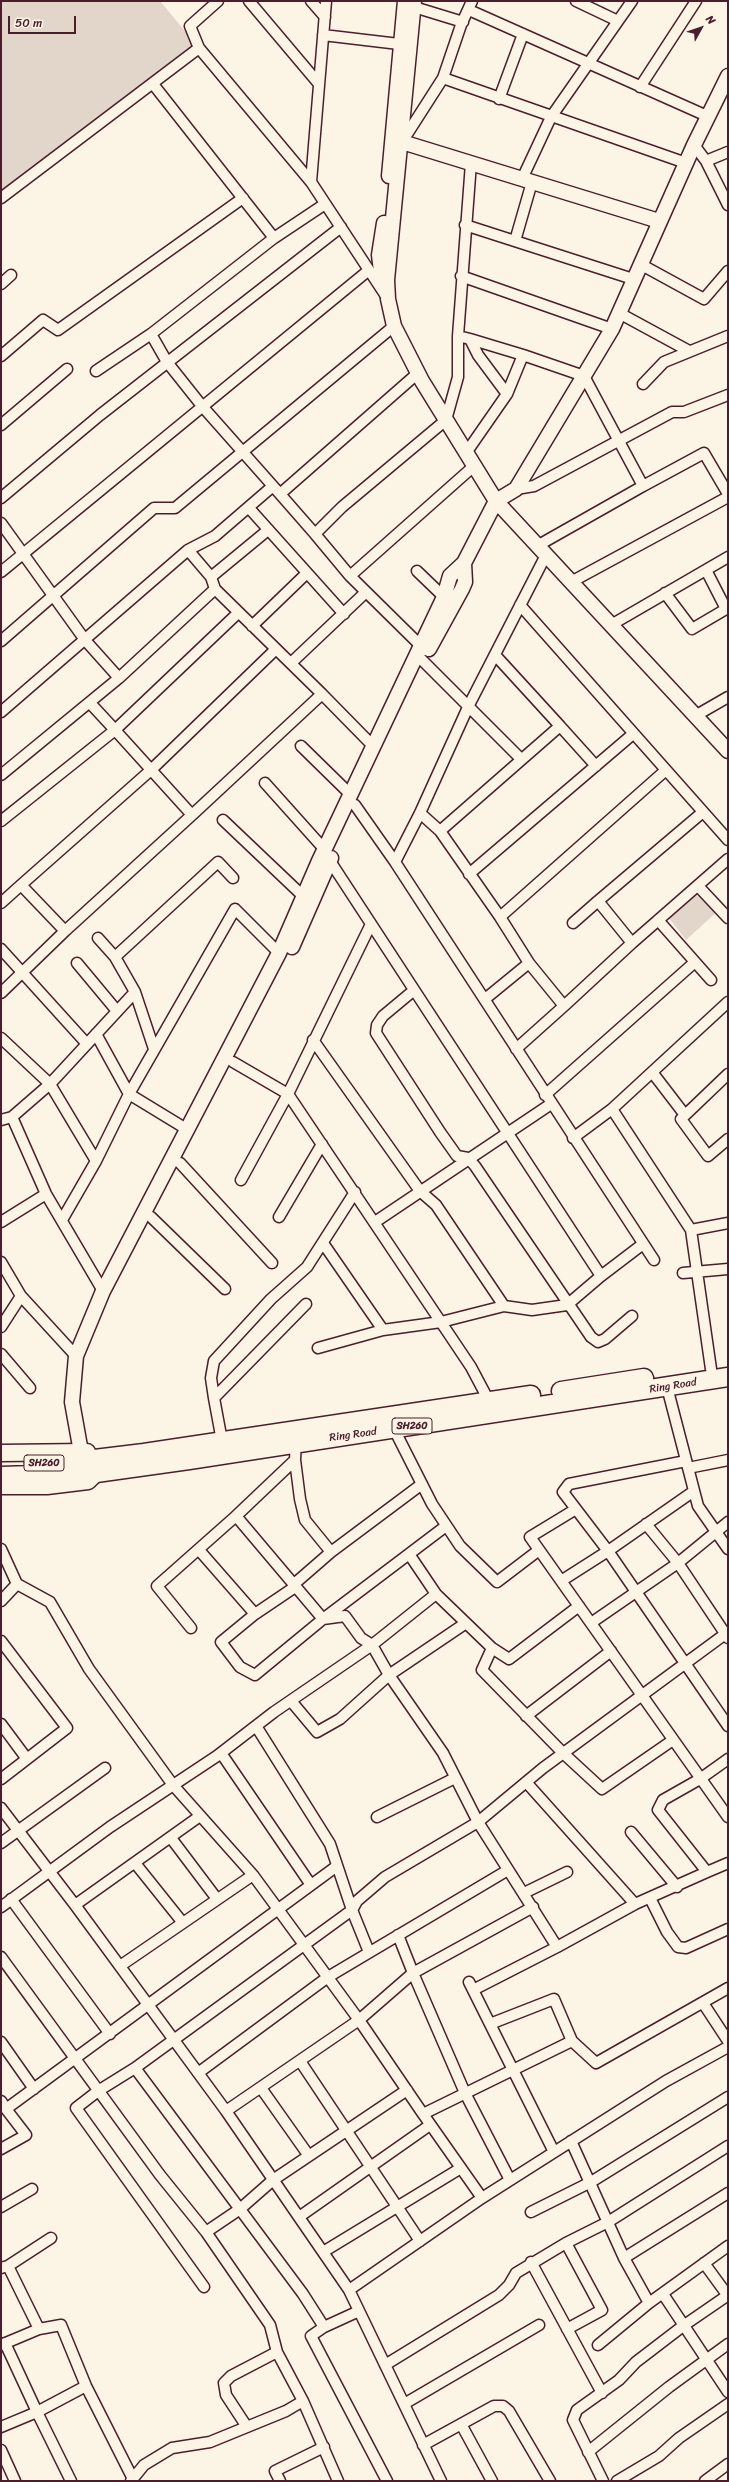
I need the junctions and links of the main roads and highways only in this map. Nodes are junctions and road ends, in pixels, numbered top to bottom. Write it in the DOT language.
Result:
graph roads {
  1 [pos="720,1368"];
  2 [pos="728,1377"];
  3 [pos="295,1444"];
  4 [pos="1,1453"];
  5 [pos="144,1453"];
  6 [pos="1,1464"];
  7 [pos="96,1473"];
  8 [pos="1,1476"];
  9 [pos="1,1486"];
  1 -- 3 [label="highway, Ring Road / SH260"];
  2 -- 3 [label="highway, Ring Road / SH260"];
  3 -- 5 [label="highway, Ring Road / SH260"];
  3 -- 7 [label="highway, Ring Road / SH260"];
  4 -- 5 [label="main road"];
  5 -- 6 [label="highway, SH260"];
  7 -- 8 [label="highway, SH260"];
  7 -- 9 [label="main road"];
}
